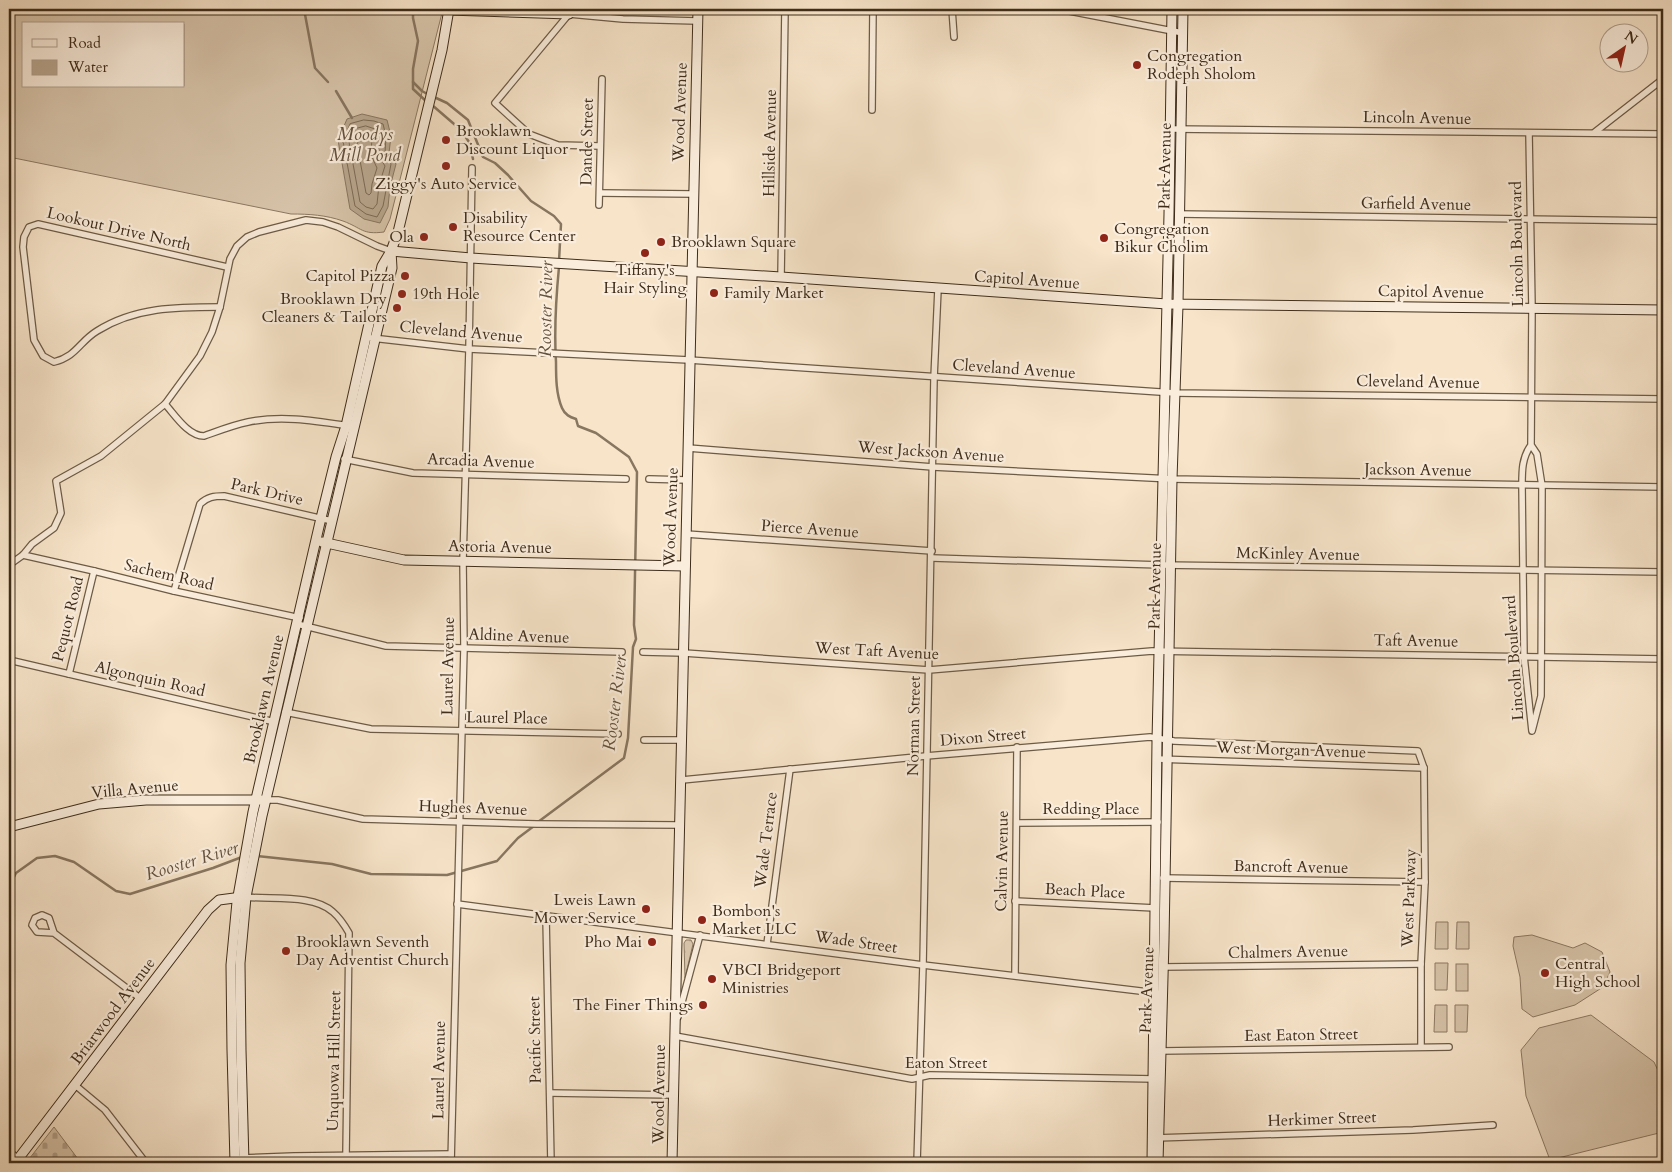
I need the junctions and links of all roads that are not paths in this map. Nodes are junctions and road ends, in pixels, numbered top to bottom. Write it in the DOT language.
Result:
graph roads {
  1 [pos="448,9"];
  2 [pos="698,9"];
  3 [pos="785,9"];
  4 [pos="873,9"];
  5 [pos="952,9"];
  6 [pos="1059,9"];
  7 [pos="1172,9"];
  8 [pos="1183,9"];
  9 [pos="571,11"];
  10 [pos="697,21"];
  11 [pos="1171,32"];
  12 [pos="1184,33"];
  13 [pos="954,37"];
  14 [pos="602,79"];
  15 [pos="1663,79"];
  16 [pos="872,110"];
  17 [pos="1171,129"];
  18 [pos="1181,129"];
  19 [pos="1595,132"];
  20 [pos="1529,133"];
  21 [pos="1663,134"];
  22 [pos="600,146"];
  23 [pos="472,168"];
  24 [pos="600,193"];
  25 [pos="693,194"];
  26 [pos="599,205"];
  27 [pos="1169,214"];
  28 [pos="1180,214"];
  29 [pos="1530,219"];
  30 [pos="1663,221"];
  31 [pos="391,251"];
  32 [pos="471,258"];
  33 [pos="228,267"];
  34 [pos="692,272"];
  35 [pos="781,277"];
  36 [pos="938,289"];
  37 [pos="1167,304"];
  38 [pos="1178,305"];
  39 [pos="220,307"];
  40 [pos="1532,308"];
  41 [pos="1663,310"];
  42 [pos="365,337"];
  43 [pos="375,338"];
  44 [pos="469,349"];
  45 [pos="689,360"];
  46 [pos="934,378"];
  47 [pos="1164,392"];
  48 [pos="1175,393"];
  49 [pos="1532,396"];
  50 [pos="1663,399"];
  51 [pos="165,404"];
  52 [pos="350,426"];
  53 [pos="1531,445"];
  54 [pos="688,448"];
  55 [pos="336,457"];
  56 [pos="346,459"];
  57 [pos="933,466"];
  58 [pos="466,474"];
  59 [pos="649,478"];
  60 [pos="626,479"];
  61 [pos="1168,479"];
  62 [pos="688,480"];
  63 [pos="1522,485"];
  64 [pos="1542,486"];
  65 [pos="1663,487"];
  66 [pos="322,518"];
  67 [pos="332,521"];
  68 [pos="686,534"];
  69 [pos="316,541"];
  70 [pos="327,543"];
  71 [pos="932,551"];
  72 [pos="22,555"];
  73 [pos="932,558"];
  74 [pos="463,561"];
  75 [pos="9,565"];
  76 [pos="1161,565"];
  77 [pos="1171,565"];
  78 [pos="685,566"];
  79 [pos="94,571"];
  80 [pos="1523,571"];
  81 [pos="1542,572"];
  82 [pos="1663,572"];
  83 [pos="174,591"];
  84 [pos="298,621"];
  85 [pos="308,624"];
  86 [pos="464,648"];
  87 [pos="1165,651"];
  88 [pos="622,652"];
  89 [pos="642,652"];
  90 [pos="684,653"];
  91 [pos="1524,656"];
  92 [pos="1541,657"];
  93 [pos="1663,659"];
  94 [pos="9,660"];
  95 [pos="929,670"];
  96 [pos="68,674"];
  97 [pos="277,710"];
  98 [pos="287,712"];
  99 [pos="274,722"];
  100 [pos="284,724"];
  101 [pos="461,731"];
  102 [pos="618,734"];
  103 [pos="1158,738"];
  104 [pos="644,740"];
  105 [pos="681,740"];
  106 [pos="1167,740"];
  107 [pos="1017,747"];
  108 [pos="1418,751"];
  109 [pos="926,756"];
  110 [pos="1157,759"];
  111 [pos="1167,759"];
  112 [pos="1424,768"];
  113 [pos="790,769"];
  114 [pos="682,780"];
  115 [pos="256,800"];
  116 [pos="267,800"];
  117 [pos="460,822"];
  118 [pos="1161,822"];
  119 [pos="1017,823"];
  120 [pos="680,825"];
  121 [pos="9,827"];
  122 [pos="251,849"];
  123 [pos="1160,878"];
  124 [pos="1425,882"];
  125 [pos="242,897"];
  126 [pos="1015,901"];
  127 [pos="457,904"];
  128 [pos="1155,908"];
  129 [pos="546,917"];
  130 [pos="677,932"];
  131 [pos="54,933"];
  132 [pos="700,935"];
  133 [pos="767,944"];
  134 [pos="1421,964"];
  135 [pos="923,965"];
  136 [pos="1159,967"];
  137 [pos="1015,975"];
  138 [pos="1158,993"];
  139 [pos="141,1000"];
  140 [pos="675,1026"];
  141 [pos="675,1036"];
  142 [pos="1421,1046"];
  143 [pos="1449,1047"];
  144 [pos="1157,1051"];
  145 [pos="919,1078"];
  146 [pos="1156,1079"];
  147 [pos="75,1085"];
  148 [pos="550,1093"];
  149 [pos="674,1095"];
  150 [pos="1493,1125"];
  151 [pos="1155,1138"];
  152 [pos="9,1151"];
  153 [pos="451,1154"];
  154 [pos="346,1156"];
  155 [pos="17,1161"];
  156 [pos="239,1161"];
  157 [pos="146,1163"];
  158 [pos="451,1163"];
  159 [pos="551,1163"];
  160 [pos="672,1163"];
  161 [pos="917,1163"];
  162 [pos="978,1163"];
  163 [pos="1152,1163"];
  164 [pos="1158,1163"];
  1 -- 9 [label="main road"];
  1 -- 31 [label="main road, Brooklawn Avenue"];
  2 -- 10 [label="main road, Wood Avenue"];
  3 -- 35 [label="street, Hillside Avenue"];
  4 -- 16 [label="street"];
  5 -- 13 [label="street"];
  6 -- 11 [label="street"];
  7 -- 11 [label="main road, Park Avenue"];
  8 -- 12 [label="main road, Park Avenue"];
  9 -- 10 [label="street"];
  9 -- 22 [label="street"];
  10 -- 25 [label="main road, Wood Avenue"];
  11 -- 12 [label="street"];
  11 -- 17 [label="main road, Park Avenue"];
  12 -- 18 [label="main road, Park Avenue"];
  14 -- 22 [label="street, Dande Street"];
  15 -- 19 [label="street"];
  17 -- 18 [label="street, Lincoln Avenue"];
  17 -- 27 [label="main road, Park Avenue"];
  18 -- 20 [label="street, Lincoln Avenue"];
  18 -- 28 [label="main road, Park Avenue"];
  19 -- 20 [label="street, Lincoln Avenue"];
  19 -- 21 [label="street, Lincoln Avenue"];
  20 -- 29 [label="street, Lincoln Boulevard"];
  22 -- 24 [label="street, Dande Street"];
  23 -- 32 [label="street, Laurel Avenue"];
  24 -- 25 [label="street"];
  24 -- 26 [label="street, Dande Street"];
  25 -- 34 [label="main road, Wood Avenue"];
  27 -- 28 [label="street, Garfield Avenue"];
  27 -- 37 [label="main road, Park Avenue"];
  28 -- 29 [label="street, Garfield Avenue"];
  28 -- 38 [label="main road, Park Avenue"];
  29 -- 30 [label="street, Garfield Avenue"];
  29 -- 40 [label="street, Lincoln Boulevard"];
  31 -- 32 [label="main road, Capitol Avenue"];
  31 -- 33 [label="street"];
  31 -- 42 [label="main road, Brooklawn Avenue"];
  31 -- 43 [label="main road, Brooklawn Avenue"];
  32 -- 34 [label="main road, Capitol Avenue"];
  32 -- 44 [label="street, Laurel Avenue"];
  33 -- 39 [label="street"];
  33 -- 39 [label="street, Lookout Drive North"];
  34 -- 35 [label="main road, Capitol Avenue"];
  34 -- 45 [label="main road, Wood Avenue"];
  35 -- 36 [label="main road, Capitol Avenue"];
  36 -- 37 [label="main road, Capitol Avenue"];
  36 -- 46 [label="street, Norman Street"];
  37 -- 38 [label="main road, Capitol Avenue"];
  37 -- 47 [label="main road, Park Avenue"];
  38 -- 40 [label="main road, Capitol Avenue"];
  38 -- 48 [label="main road, Park Avenue"];
  39 -- 51 [label="street"];
  40 -- 41 [label="main road, Capitol Avenue"];
  40 -- 49 [label="street, Lincoln Boulevard"];
  42 -- 43 [label="street, Cleveland Avenue"];
  42 -- 52 [label="main road, Brooklawn Avenue"];
  43 -- 44 [label="street, Cleveland Avenue"];
  43 -- 52 [label="main road, Brooklawn Avenue"];
  44 -- 45 [label="street, Cleveland Avenue"];
  44 -- 58 [label="street, Laurel Avenue"];
  45 -- 46 [label="street, Cleveland Avenue"];
  45 -- 54 [label="main road, Wood Avenue"];
  46 -- 47 [label="street, Cleveland Avenue"];
  46 -- 57 [label="street, Norman Street"];
  47 -- 48 [label="street, Cleveland Avenue"];
  47 -- 61 [label="main road, Park Avenue"];
  48 -- 49 [label="street, Cleveland Avenue"];
  48 -- 61 [label="main road, Park Avenue"];
  49 -- 50 [label="street, Cleveland Avenue"];
  49 -- 53 [label="street, Lincoln Boulevard"];
  51 -- 52 [label="street"];
  51 -- 72 [label="street"];
  52 -- 55 [label="main road, Brooklawn Avenue"];
  52 -- 56 [label="main road, Brooklawn Avenue"];
  53 -- 63 [label="street, Lincoln Boulevard"];
  53 -- 64 [label="street, Lincoln Boulevard"];
  54 -- 57 [label="street, West Jackson Avenue"];
  54 -- 62 [label="main road, Wood Avenue"];
  55 -- 56 [label="street, Arcadia Avenue"];
  55 -- 66 [label="main road, Brooklawn Avenue"];
  56 -- 58 [label="street, Arcadia Avenue"];
  56 -- 67 [label="main road, Brooklawn Avenue"];
  57 -- 61 [label="street, West Jackson Avenue"];
  57 -- 71 [label="street, Norman Street"];
  58 -- 60 [label="street, Arcadia Avenue"];
  58 -- 74 [label="street, Laurel Avenue"];
  59 -- 62 [label="street"];
  61 -- 63 [label="street, Jackson Avenue"];
  61 -- 76 [label="main road, Park Avenue"];
  61 -- 77 [label="main road, Park Avenue"];
  62 -- 68 [label="main road, Wood Avenue"];
  63 -- 64 [label="street, Jackson Avenue"];
  63 -- 80 [label="street, Lincoln Boulevard"];
  64 -- 65 [label="street, Jackson Avenue"];
  64 -- 81 [label="street, Lincoln Boulevard"];
  66 -- 67 [label="street, Park Drive"];
  66 -- 69 [label="main road, Brooklawn Avenue"];
  66 -- 83 [label="street, Park Drive"];
  67 -- 70 [label="main road, Brooklawn Avenue"];
  68 -- 71 [label="street, Pierce Avenue"];
  68 -- 78 [label="main road, Wood Avenue"];
  69 -- 70 [label="main road, Astoria Avenue"];
  69 -- 84 [label="main road, Brooklawn Avenue"];
  70 -- 74 [label="main road, Astoria Avenue"];
  70 -- 85 [label="main road, Brooklawn Avenue"];
  71 -- 73 [label="street, Norman Street"];
  72 -- 75 [label="street"];
  72 -- 79 [label="street, Sachem Road"];
  73 -- 76 [label="street, McKinley Avenue"];
  73 -- 95 [label="street, Norman Street"];
  74 -- 78 [label="main road, Astoria Avenue"];
  74 -- 86 [label="street, Laurel Avenue"];
  76 -- 77 [label="street, McKinley Avenue"];
  76 -- 87 [label="main road, Park Avenue"];
  77 -- 80 [label="street, McKinley Avenue"];
  77 -- 87 [label="main road, Park Avenue"];
  78 -- 90 [label="main road, Wood Avenue"];
  79 -- 83 [label="street, Sachem Road"];
  79 -- 96 [label="street, Pequot Road"];
  80 -- 81 [label="street, McKinley Avenue"];
  80 -- 91 [label="street, Lincoln Boulevard"];
  81 -- 82 [label="street, McKinley Avenue"];
  81 -- 92 [label="street, Lincoln Boulevard"];
  83 -- 84 [label="street, Sachem Road"];
  84 -- 85 [label="street, Sachem Road"];
  84 -- 97 [label="main road, Brooklawn Avenue"];
  85 -- 86 [label="street, Aldine Avenue"];
  85 -- 98 [label="main road, Brooklawn Avenue"];
  86 -- 88 [label="street, Aldine Avenue"];
  86 -- 101 [label="street, Laurel Avenue"];
  87 -- 91 [label="street, Taft Avenue"];
  87 -- 95 [label="street, West Taft Avenue"];
  87 -- 103 [label="main road, Park Avenue"];
  87 -- 106 [label="main road, Park Avenue"];
  89 -- 90 [label="street, West Taft Avenue"];
  90 -- 95 [label="street, West Taft Avenue"];
  90 -- 105 [label="main road, Wood Avenue"];
  91 -- 92 [label="street, Taft Avenue"];
  91 -- 92 [label="street, Lincoln Boulevard"];
  92 -- 93 [label="street, Taft Avenue"];
  94 -- 96 [label="street, Algonquin Road"];
  95 -- 109 [label="street, Norman Street"];
  96 -- 99 [label="street, Algonquin Road"];
  97 -- 98 [label="street, Laurel Place"];
  97 -- 99 [label="main road, Brooklawn Avenue"];
  98 -- 100 [label="main road, Brooklawn Avenue"];
  98 -- 101 [label="street, Laurel Place"];
  99 -- 100 [label="street, Algonquin Road"];
  99 -- 115 [label="main road, Brooklawn Avenue"];
  100 -- 116 [label="main road, Brooklawn Avenue"];
  101 -- 102 [label="street, Laurel Place"];
  101 -- 117 [label="street, Laurel Avenue"];
  103 -- 106 [label="street, Dixon Street"];
  103 -- 107 [label="street, Dixon Street"];
  103 -- 110 [label="main road, Park Avenue"];
  104 -- 105 [label="street"];
  105 -- 114 [label="main road, Wood Avenue"];
  106 -- 108 [label="street, West Morgan Avenue"];
  106 -- 111 [label="main road, Park Avenue"];
  107 -- 109 [label="street, Dixon Street"];
  107 -- 119 [label="street, Calvin Avenue"];
  108 -- 112 [label="street, West Parkway"];
  109 -- 113 [label="street, Dixon Street"];
  109 -- 135 [label="street, Norman Street"];
  110 -- 111 [label="street, West Morgan Avenue"];
  110 -- 118 [label="main road, Park Avenue"];
  111 -- 112 [label="street, West Morgan Avenue"];
  111 -- 118 [label="main road, Park Avenue"];
  112 -- 124 [label="street, West Parkway"];
  113 -- 114 [label="street, Dixon Street"];
  113 -- 133 [label="street, Wade Terrace"];
  114 -- 120 [label="main road, Wood Avenue"];
  115 -- 116 [label="main road, Villa Avenue"];
  115 -- 121 [label="main road, Villa Avenue"];
  115 -- 122 [label="main road, Brooklawn Avenue"];
  116 -- 117 [label="street, Hughes Avenue"];
  116 -- 122 [label="main road, Brooklawn Avenue"];
  117 -- 120 [label="street, Hughes Avenue"];
  117 -- 127 [label="street, Laurel Avenue"];
  118 -- 119 [label="street, Redding Place"];
  118 -- 123 [label="main road, Park Avenue"];
  119 -- 126 [label="street, Calvin Avenue"];
  120 -- 130 [label="main road, Wood Avenue"];
  122 -- 125 [label="main road, Brooklawn Avenue"];
  123 -- 124 [label="street, Bancroft Avenue"];
  123 -- 128 [label="main road, Park Avenue"];
  123 -- 136 [label="main road, Park Avenue"];
  124 -- 134 [label="street, West Parkway"];
  125 -- 139 [label="main road, Briarwood Avenue"];
  125 -- 154 [label="street, Unquowa Hill Street"];
  125 -- 156 [label="main road, Brooklawn Avenue"];
  126 -- 128 [label="street, Beach Place"];
  126 -- 137 [label="street, Calvin Avenue"];
  127 -- 129 [label="street, Wade Street"];
  127 -- 153 [label="street, Laurel Avenue"];
  128 -- 136 [label="main road, Park Avenue"];
  129 -- 130 [label="street, Wade Street"];
  129 -- 148 [label="street, Pacific Street"];
  130 -- 132 [label="street, Wade Street"];
  130 -- 140 [label="main road, Wood Avenue"];
  131 -- 139 [label="street"];
  132 -- 133 [label="street, Wade Street"];
  132 -- 140 [label="street, Wood Avenue"];
  133 -- 135 [label="street, Wade Street"];
  134 -- 136 [label="street, Chalmers Avenue"];
  134 -- 142 [label="street, West Parkway"];
  135 -- 137 [label="street, Wade Street"];
  135 -- 145 [label="street, Norman Street"];
  136 -- 138 [label="main road, Park Avenue"];
  137 -- 138 [label="street, Wade Street"];
  138 -- 144 [label="main road, Park Avenue"];
  139 -- 147 [label="main road, Briarwood Avenue"];
  140 -- 141 [label="main road, Wood Avenue"];
  141 -- 145 [label="street, Eaton Street"];
  141 -- 149 [label="main road, Wood Avenue"];
  142 -- 143 [label="street, East Eaton Street"];
  142 -- 144 [label="street, East Eaton Street"];
  144 -- 146 [label="main road, Park Avenue"];
  145 -- 146 [label="street, Eaton Street"];
  145 -- 161 [label="street, Norman Street"];
  146 -- 151 [label="main road, Park Avenue"];
  147 -- 155 [label="main road, Briarwood Avenue"];
  147 -- 157 [label="street"];
  148 -- 149 [label="street"];
  148 -- 159 [label="street, Pacific Street"];
  149 -- 160 [label="main road, Wood Avenue"];
  150 -- 151 [label="street, Herkimer Street"];
  151 -- 163 [label="main road, Park Avenue"];
  151 -- 164 [label="main road, Park Avenue"];
  152 -- 155 [label="street"];
  153 -- 154 [label="street"];
  153 -- 158 [label="street, Laurel Avenue"];
  154 -- 156 [label="street"];
  161 -- 162 [label="street"];
}
